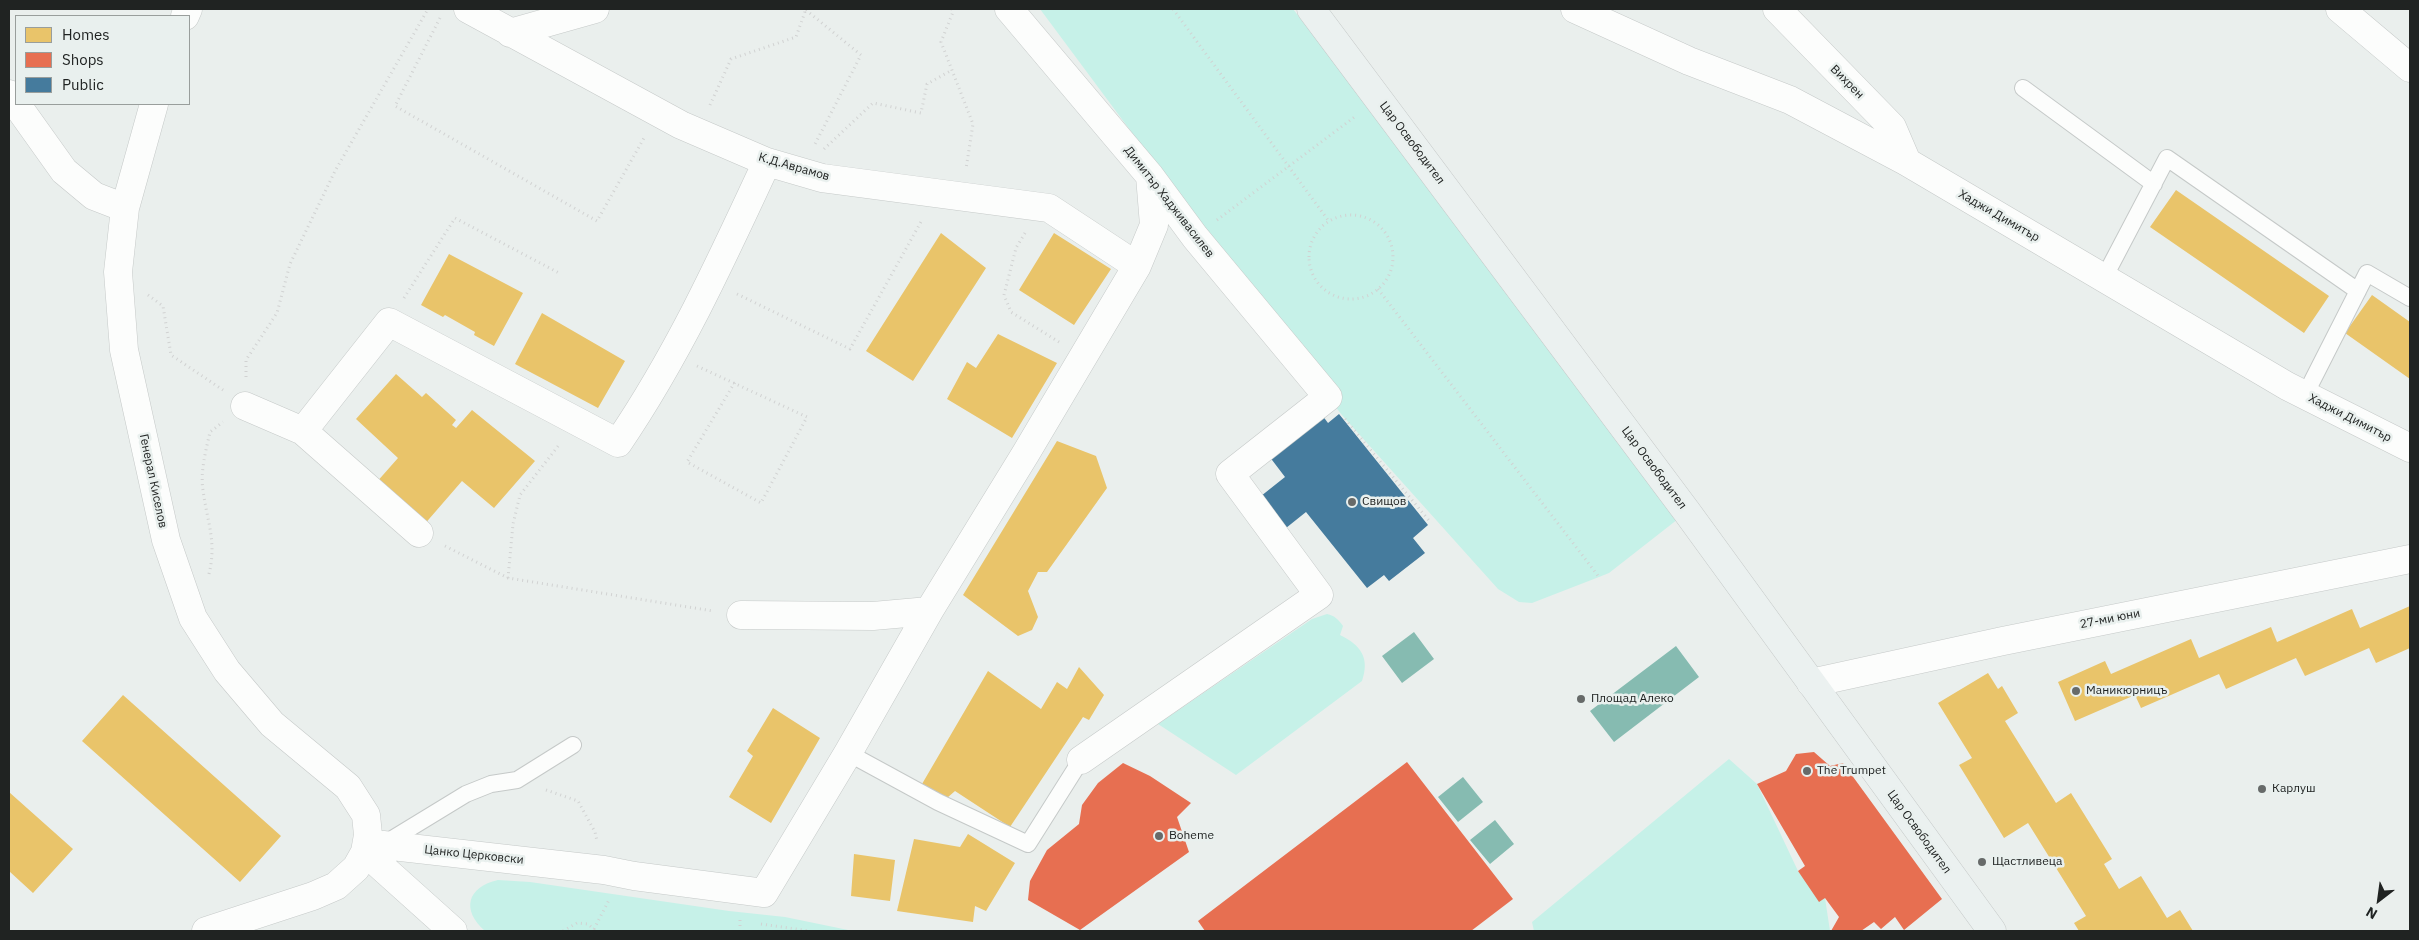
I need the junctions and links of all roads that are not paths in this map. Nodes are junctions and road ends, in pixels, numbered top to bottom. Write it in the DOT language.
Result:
graph roads {
  1 [pos="468,9"];
  2 [pos="595,9"];
  3 [pos="1009,9"];
  4 [pos="1311,9"];
  5 [pos="1575,9"];
  6 [pos="1777,9"];
  7 [pos="2340,9"];
  8 [pos="510,33"];
  9 [pos="2410,68"];
  10 [pos="2023,88"];
  11 [pos="17,105"];
  12 [pos="154,105"];
  13 [pos="767,162"];
  14 [pos="1907,162"];
  15 [pos="1150,176"];
  16 [pos="2154,184"];
  17 [pos="125,208"];
  18 [pos="1137,266"];
  19 [pos="2104,278"];
  20 [pos="2358,291"];
  21 [pos="2410,298"];
  22 [pos="2305,395"];
  23 [pos="245,406"];
  24 [pos="303,431"];
  25 [pos="2410,448"];
  26 [pos="419,533"];
  27 [pos="2410,559"];
  28 [pos="929,611"];
  29 [pos="741,615"];
  30 [pos="1810,684"];
  31 [pos="573,745"];
  32 [pos="848,752"];
  33 [pos="1081,760"];
  34 [pos="374,849"];
  35 [pos="206,931"];
  36 [pos="453,931"];
  37 [pos="1992,931"];
  1 -- 8 [label="street, К.Д.Аврамов"];
  2 -- 8 [label="street"];
  3 -- 15 [label="street, Димитър Хадживасилев"];
  4 -- 30 [label="street, Цар Освободител"];
  5 -- 14 [label="street, Хаджи Димитър"];
  6 -- 14 [label="street, Вихрен"];
  7 -- 9 [label="street"];
  8 -- 13 [label="street, К.Д.Аврамов"];
  10 -- 16 [label="lane"];
  11 -- 17 [label="street"];
  12 -- 17 [label="street, Генерал Киселов"];
  13 -- 18 [label="street, К.Д.Аврамов"];
  13 -- 24 [label="street"];
  14 -- 19 [label="street, Хаджи Димитър"];
  15 -- 18 [label="street"];
  15 -- 33 [label="street, Димитър Хадживасилев"];
  16 -- 19 [label="lane"];
  16 -- 20 [label="lane"];
  17 -- 34 [label="street, Генерал Киселов"];
  18 -- 28 [label="street"];
  19 -- 22 [label="street, Хаджи Димитър"];
  20 -- 21 [label="lane"];
  20 -- 22 [label="lane"];
  22 -- 25 [label="street, Хаджи Димитър"];
  23 -- 24 [label="street"];
  24 -- 26 [label="street"];
  27 -- 30 [label="street, 27-ми юни"];
  28 -- 29 [label="street"];
  28 -- 32 [label="street"];
  30 -- 37 [label="street, Цар Освободител"];
  31 -- 34 [label="lane"];
  32 -- 33 [label="lane"];
  32 -- 34 [label="street, Цанко Церковски"];
  34 -- 35 [label="street"];
  34 -- 36 [label="street"];
}
